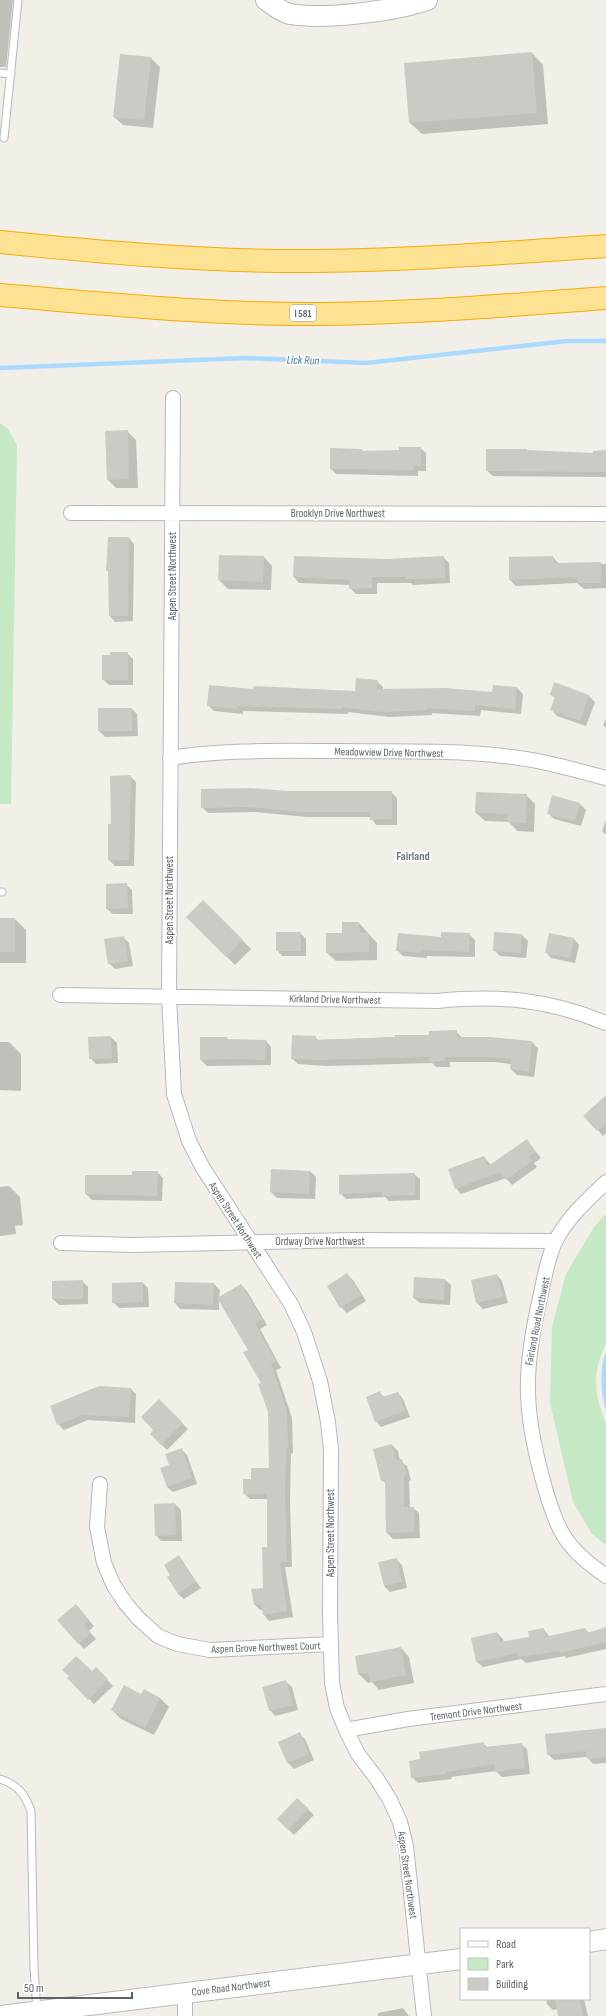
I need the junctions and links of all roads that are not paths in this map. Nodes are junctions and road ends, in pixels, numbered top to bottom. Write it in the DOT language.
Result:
graph roads {
  1 [pos="18,0"];
  2 [pos="266,0"];
  3 [pos="427,0"];
  4 [pos="0,73"];
  5 [pos="10,74"];
  6 [pos="4,138"];
  7 [pos="0,242"];
  8 [pos="606,246"];
  9 [pos="0,295"];
  10 [pos="606,298"];
  11 [pos="173,398"];
  12 [pos="71,512"];
  13 [pos="172,512"];
  14 [pos="606,514"];
  15 [pos="170,758"];
  16 [pos="606,778"];
  17 [pos="60,994"];
  18 [pos="169,997"];
  19 [pos="606,1023"];
  20 [pos="606,1182"];
  21 [pos="556,1241"];
  22 [pos="251,1242"];
  23 [pos="61,1243"];
  24 [pos="100,1484"];
  25 [pos="606,1576"];
  26 [pos="331,1644"];
  27 [pos="606,1694"];
  28 [pos="346,1730"];
  29 [pos="0,1779"];
  30 [pos="606,1939"];
  31 [pos="590,1942"];
  32 [pos="460,1959"];
  33 [pos="419,1964"];
  34 [pos="185,1992"];
  35 [pos="37,2011"];
  36 [pos="0,2016"];
  37 [pos="185,2016"];
  38 [pos="424,2016"];
  1 -- 5 [label="lane"];
  2 -- 3 [label="main road"];
  4 -- 5 [label="lane"];
  5 -- 6 [label="lane"];
  7 -- 8 [label="highway"];
  9 -- 10 [label="highway, I 581"];
  11 -- 13 [label="street, Aspen Street Northwest"];
  12 -- 13 [label="street, Brooklyn Drive Northwest"];
  13 -- 14 [label="street, Brooklyn Drive Northwest"];
  13 -- 15 [label="street, Aspen Street Northwest"];
  15 -- 16 [label="street, Meadowview Drive Northwest"];
  15 -- 18 [label="street, Aspen Street Northwest"];
  17 -- 18 [label="street, Kirkland Drive Northwest"];
  18 -- 19 [label="street, Kirkland Drive Northwest"];
  18 -- 22 [label="street, Aspen Street Northwest"];
  20 -- 21 [label="street, Fairland Road Northwest"];
  21 -- 22 [label="street, Ordway Drive Northwest"];
  21 -- 25 [label="street, Fairland Road Northwest"];
  22 -- 23 [label="street, Ordway Drive Northwest"];
  22 -- 26 [label="street, Aspen Street Northwest"];
  24 -- 26 [label="street, Aspen Grove Northwest Court"];
  26 -- 28 [label="street, Aspen Street Northwest"];
  27 -- 28 [label="street, Tremont Drive Northwest"];
  28 -- 33 [label="street, Aspen Street Northwest"];
  29 -- 35 [label="lane"];
  30 -- 31 [label="main road"];
  32 -- 33 [label="main road, Cove Road Northwest"];
  33 -- 34 [label="main road, Cove Road Northwest"];
  33 -- 38 [label="street, Aspen Street Northwest"];
  34 -- 35 [label="main road, Cove Road Northwest"];
  34 -- 37 [label="street"];
  35 -- 36 [label="main road, Cove Road Northwest"];
}
